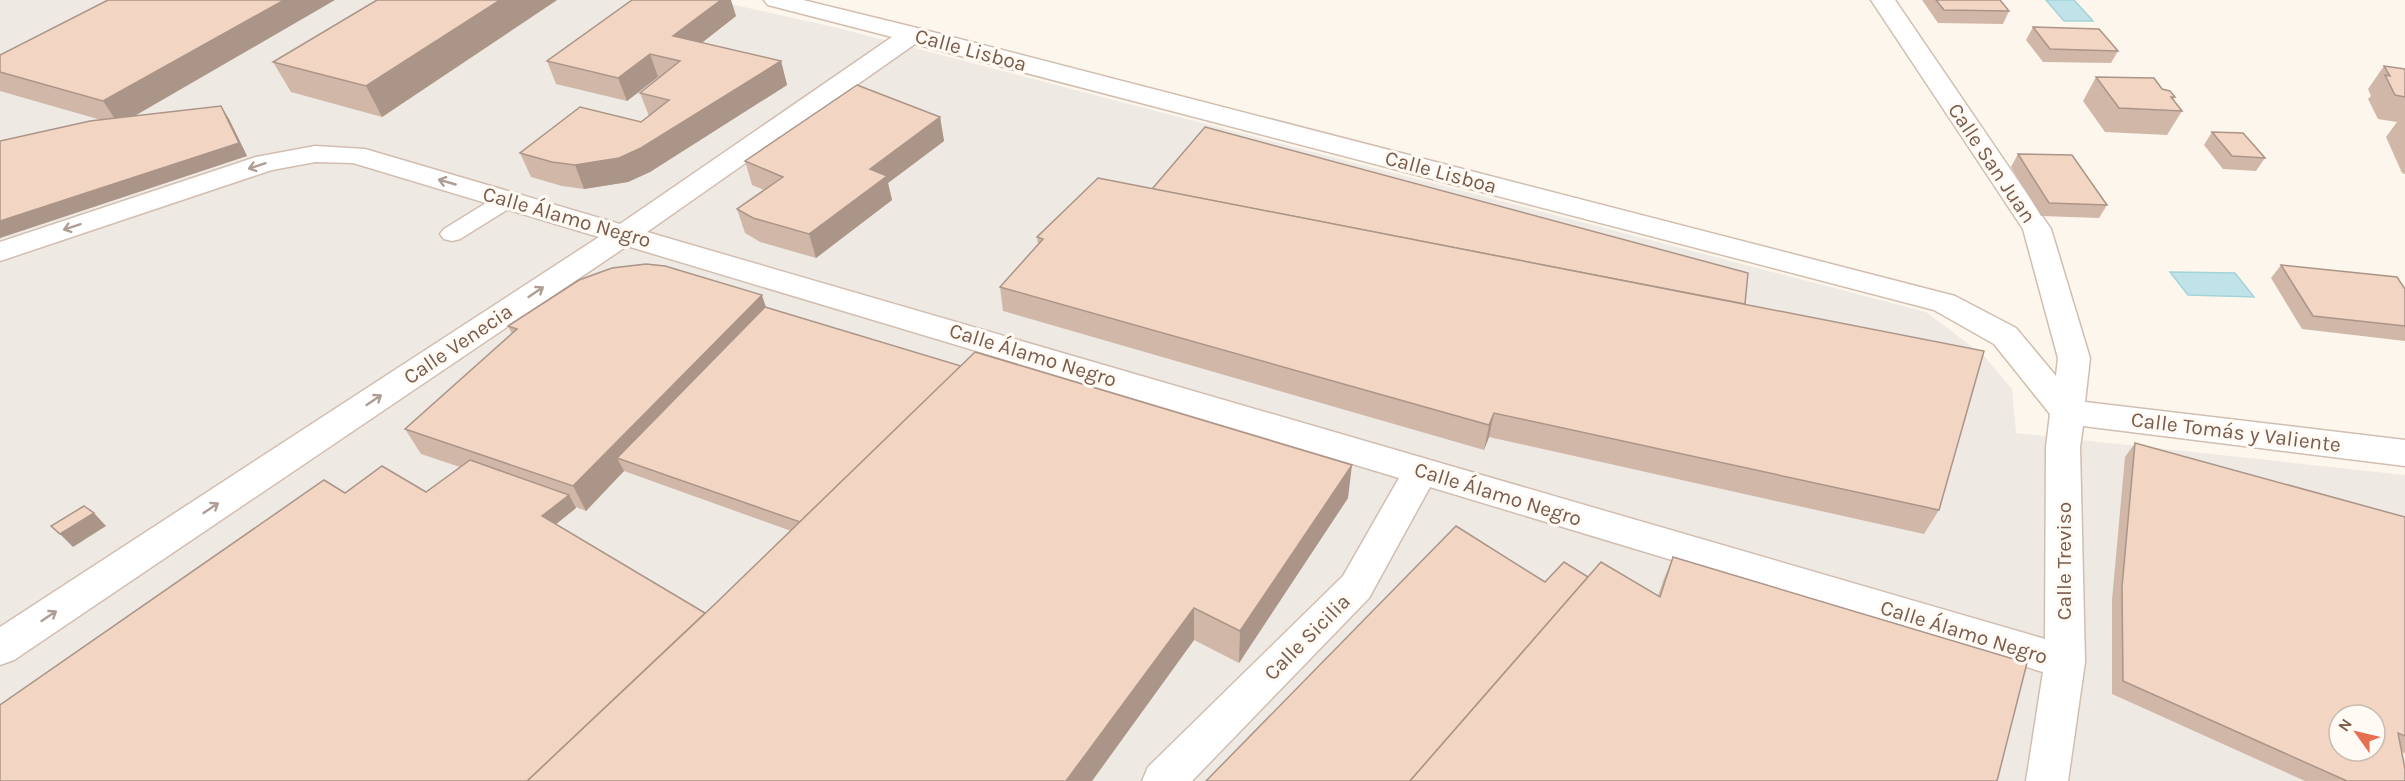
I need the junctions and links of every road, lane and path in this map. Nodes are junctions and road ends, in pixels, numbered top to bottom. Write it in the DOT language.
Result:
graph roads {
  1 [pos="777,0"];
  2 [pos="1883,0"];
  3 [pos="913,34"];
  4 [pos="507,200"];
  5 [pos="452,234"];
  6 [pos="624,234"];
  7 [pos="0,252"];
  8 [pos="2067,412"];
  9 [pos="2405,453"];
  10 [pos="1421,471"];
  11 [pos="0,648"];
  12 [pos="2065,662"];
  13 [pos="1163,781"];
  14 [pos="2047,781"];
  1 -- 3 [label="street, Calle Lisboa"];
  2 -- 8 [label="street, Calle San Juan"];
  3 -- 6 [label="street, Calle Venecia"];
  3 -- 8 [label="street, Calle Lisboa"];
  4 -- 5 [label="lane"];
  4 -- 6 [label="street, Calle Álamo Negro"];
  4 -- 7 [label="street, Calle Álamo Negro, one-way"];
  6 -- 10 [label="street, Calle Álamo Negro"];
  11 -- 6 [label="street, Calle Venecia, one-way"];
  8 -- 9 [label="street, Calle Tomás y Valiente"];
  8 -- 12 [label="street, Calle Treviso"];
  10 -- 12 [label="street, Calle Álamo Negro"];
  10 -- 13 [label="street, Calle Sicilia"];
  12 -- 14 [label="street, Calle Treviso"];
}
